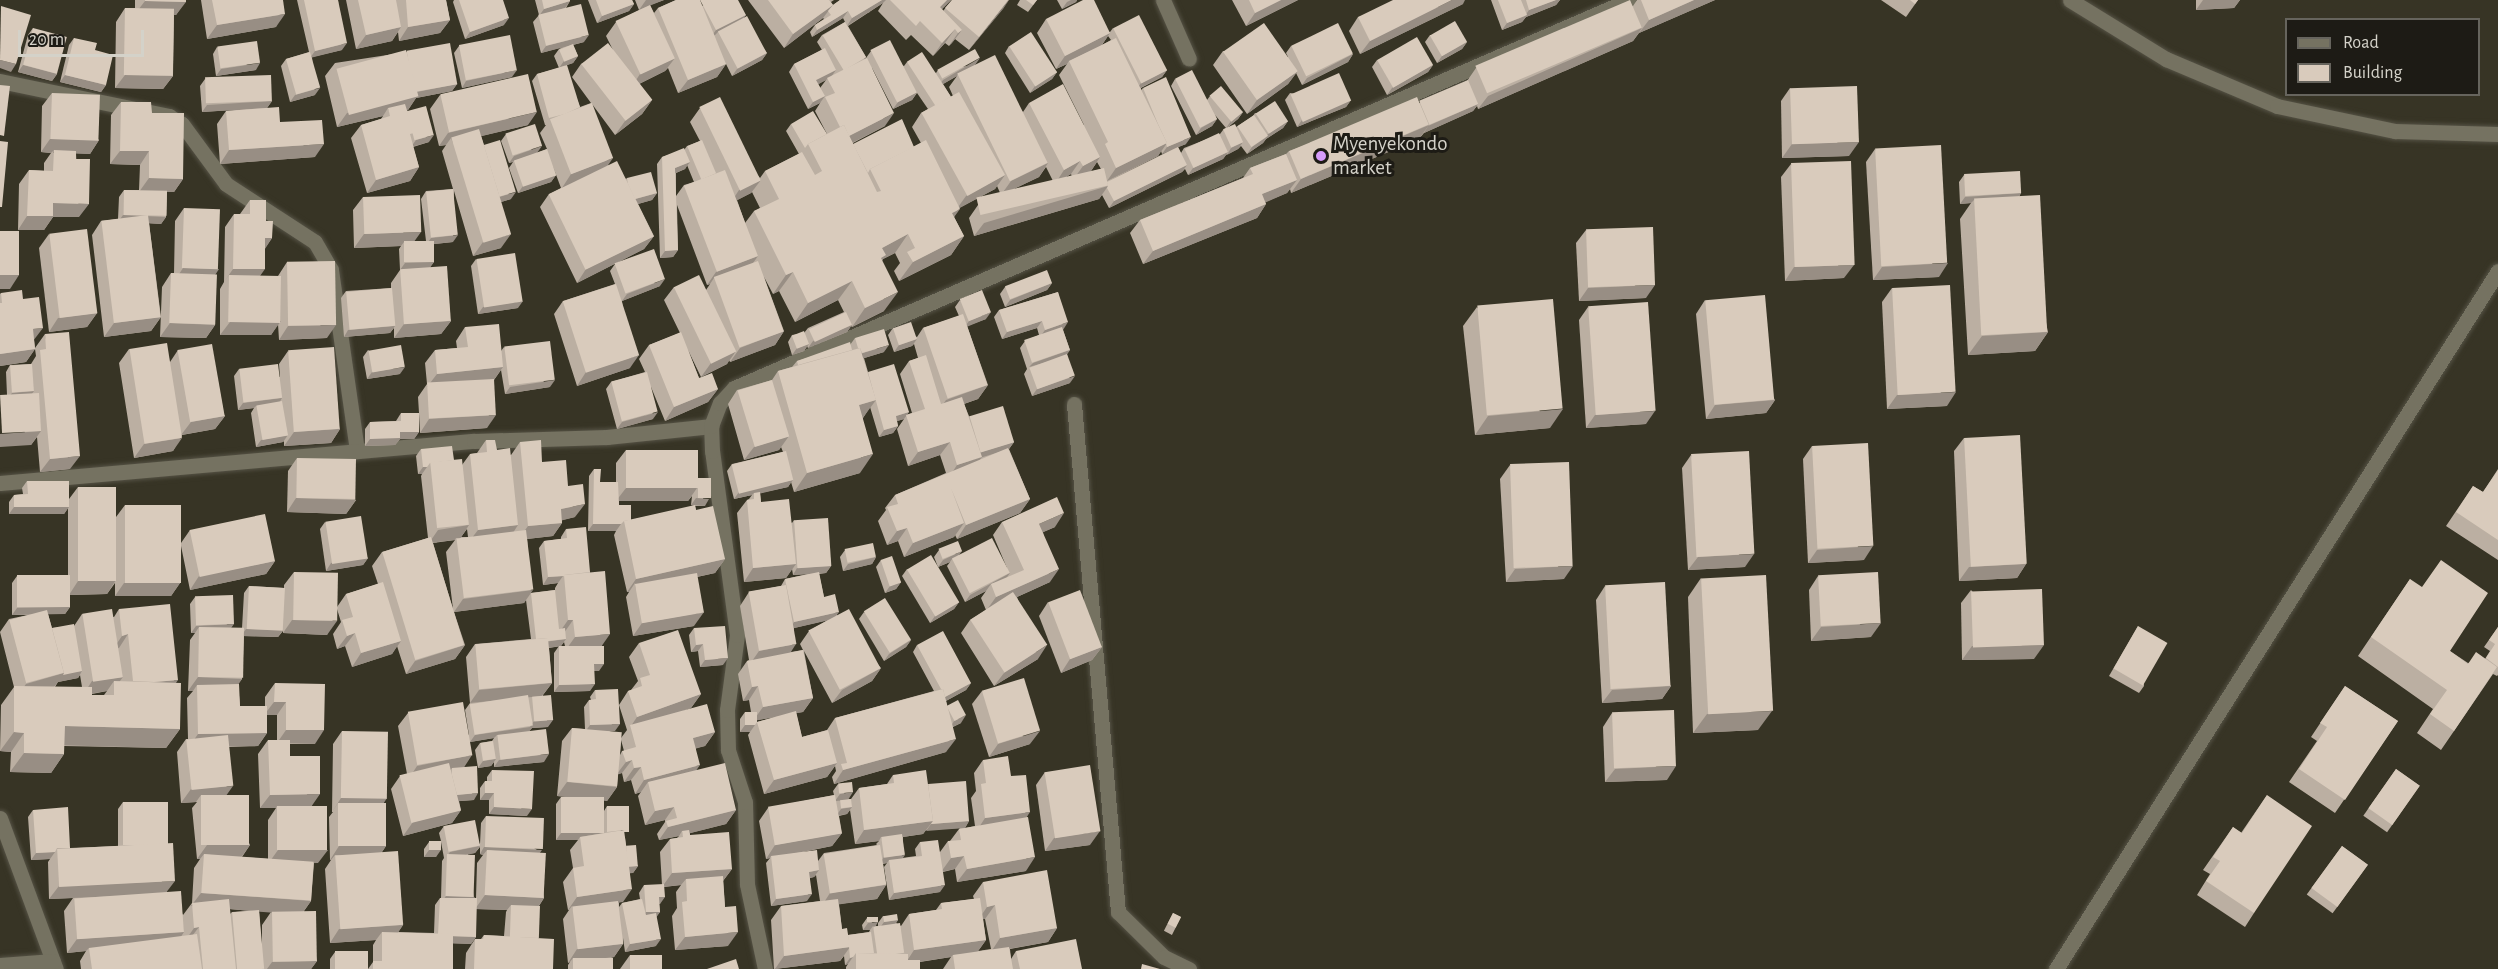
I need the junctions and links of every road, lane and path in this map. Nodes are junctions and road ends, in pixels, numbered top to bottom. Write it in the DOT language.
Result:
graph roads {
  1 [pos="1163,0"];
  2 [pos="1629,0"];
  3 [pos="2070,0"];
  4 [pos="1189,59"];
  5 [pos="0,81"];
  6 [pos="2498,135"];
  7 [pos="2498,271"];
  8 [pos="1074,404"];
  9 [pos="711,426"];
  10 [pos="357,451"];
  11 [pos="0,483"];
  12 [pos="0,818"];
  13 [pos="0,965"];
  14 [pos="55,965"];
  15 [pos="765,969"];
  16 [pos="1189,969"];
  17 [pos="2056,969"];
  1 -- 4 [label="street"];
  2 -- 9 [label="street"];
  3 -- 6 [label="street"];
  5 -- 10 [label="street"];
  7 -- 17 [label="street"];
  8 -- 16 [label="street"];
  9 -- 10 [label="street"];
  9 -- 15 [label="street"];
  10 -- 11 [label="street"];
  12 -- 14 [label="street"];
  13 -- 14 [label="street"];
}
